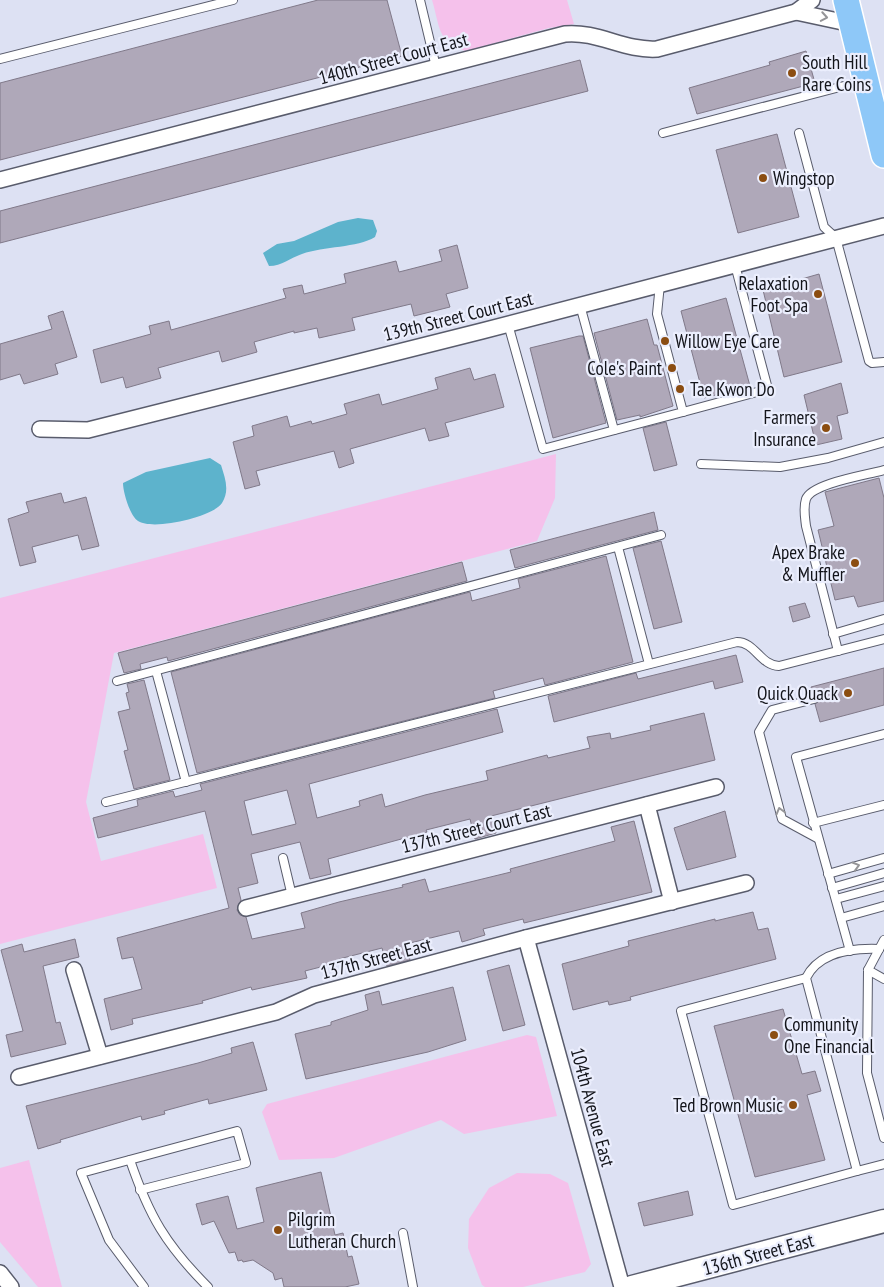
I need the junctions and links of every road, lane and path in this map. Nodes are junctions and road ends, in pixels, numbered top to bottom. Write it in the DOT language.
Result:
graph roads {
  1 [pos="233,0"];
  2 [pos="420,0"];
  3 [pos="812,0"];
  4 [pos="846,0"];
  5 [pos="796,12"];
  6 [pos="852,24"];
  7 [pos="0,59"];
  8 [pos="436,67"];
  9 [pos="865,80"];
  10 [pos="879,114"];
  11 [pos="663,133"];
  12 [pos="799,134"];
  13 [pos="884,155"];
  14 [pos="0,180"];
  15 [pos="884,226"];
  16 [pos="836,238"];
  17 [pos="736,265"];
  18 [pos="660,284"];
  19 [pos="580,305"];
  20 [pos="508,324"];
  21 [pos="884,362"];
  22 [pos="683,412"];
  23 [pos="40,429"];
  24 [pos="614,430"];
  25 [pos="884,442"];
  26 [pos="701,464"];
  27 [pos="884,470"];
  28 [pos="661,535"];
  29 [pos="618,547"];
  30 [pos="884,619"];
  31 [pos="833,634"];
  32 [pos="884,640"];
  33 [pos="838,652"];
  34 [pos="649,664"];
  35 [pos="156,671"];
  36 [pos="117,681"];
  37 [pos="814,699"];
  38 [pos="884,734"];
  39 [pos="186,782"];
  40 [pos="716,787"];
  41 [pos="106,802"];
  42 [pos="884,804"];
  43 [pos="647,805"];
  44 [pos="813,823"];
  45 [pos="817,838"];
  46 [pos="283,858"];
  47 [pos="884,858"];
  48 [pos="884,873"];
  49 [pos="828,874"];
  50 [pos="746,883"];
  51 [pos="884,886"];
  52 [pos="832,888"];
  53 [pos="292,896"];
  54 [pos="836,899"];
  55 [pos="672,902"];
  56 [pos="884,906"];
  57 [pos="246,908"];
  58 [pos="841,918"];
  59 [pos="526,938"];
  60 [pos="884,940"];
  61 [pos="879,949"];
  62 [pos="850,951"];
  63 [pos="74,970"];
  64 [pos="868,970"];
  65 [pos="806,978"];
  66 [pos="884,979"];
  67 [pos="100,1056"];
  68 [pos="19,1077"];
  69 [pos="884,1138"];
  70 [pos="130,1160"];
  71 [pos="884,1164"];
  72 [pos="857,1171"];
  73 [pos="140,1190"];
  74 [pos="884,1221"];
  75 [pos="403,1233"];
  76 [pos="0,1273"];
  77 [pos="11,1287"];
  78 [pos="144,1287"];
  79 [pos="208,1287"];
  80 [pos="413,1287"];
  81 [pos="622,1287"];
  82 [pos="632,1287"];
  1 -- 7 [label="lane"];
  2 -- 8 [label="lane"];
  3 -- 5 [label="street, 140th Street Court East"];
  4 -- 6 [label="main road"];
  5 -- 6 [label="street, 140th Street Court East, one-way"];
  5 -- 8 [label="street, 140th Street Court East"];
  6 -- 9 [label="main road"];
  8 -- 14 [label="street, 140th Street Court East"];
  9 -- 10 [label="main road"];
  9 -- 11 [label="lane"];
  10 -- 13 [label="main road"];
  12 -- 16 [label="lane"];
  15 -- 16 [label="street, 139th Street Court East"];
  16 -- 17 [label="street, 139th Street Court East"];
  16 -- 21 [label="lane"];
  17 -- 18 [label="street, 139th Street Court East"];
  17 -- 22 [label="lane"];
  18 -- 19 [label="street, 139th Street Court East"];
  18 -- 22 [label="lane"];
  19 -- 20 [label="street, 139th Street Court East"];
  19 -- 24 [label="lane"];
  20 -- 23 [label="street, 139th Street Court East"];
  20 -- 24 [label="lane"];
  22 -- 24 [label="lane"];
  25 -- 26 [label="lane"];
  27 -- 31 [label="lane"];
  28 -- 29 [label="lane"];
  29 -- 34 [label="lane"];
  29 -- 35 [label="lane"];
  30 -- 31 [label="lane"];
  31 -- 33 [label="lane"];
  32 -- 33 [label="lane"];
  33 -- 34 [label="lane"];
  34 -- 39 [label="lane"];
  35 -- 36 [label="lane"];
  35 -- 39 [label="lane"];
  45 -- 37 [label="lane, one-way"];
  38 -- 44 [label="lane"];
  39 -- 41 [label="lane"];
  40 -- 43 [label="street, 137th Street Court East"];
  42 -- 44 [label="lane"];
  43 -- 53 [label="street, 137th Street Court East"];
  43 -- 55 [label="street"];
  44 -- 45 [label="lane"];
  45 -- 49 [label="lane"];
  46 -- 53 [label="lane"];
  49 -- 47 [label="lane, one-way"];
  48 -- 52 [label="lane"];
  49 -- 52 [label="lane"];
  50 -- 55 [label="street, 137th Street East"];
  51 -- 54 [label="lane"];
  52 -- 54 [label="lane"];
  53 -- 57 [label="street, 137th Street Court East"];
  54 -- 58 [label="lane"];
  55 -- 59 [label="street, 137th Street East"];
  56 -- 58 [label="lane"];
  58 -- 62 [label="lane"];
  59 -- 67 [label="street, 137th Street East"];
  59 -- 81 [label="street, 104th Avenue East"];
  60 -- 61 [label="lane"];
  61 -- 62 [label="lane"];
  61 -- 64 [label="lane"];
  62 -- 65 [label="lane"];
  63 -- 67 [label="street"];
  64 -- 66 [label="lane"];
  64 -- 69 [label="lane"];
  65 -- 72 [label="lane"];
  65 -- 72 [label="lane"];
  67 -- 68 [label="street, 137th Street East"];
  70 -- 73 [label="lane"];
  70 -- 73 [label="lane"];
  70 -- 78 [label="lane"];
  71 -- 72 [label="lane"];
  73 -- 79 [label="lane"];
  74 -- 82 [label="street, 136th Street East"];
  75 -- 80 [label="lane"];
  76 -- 77 [label="street"];
}
